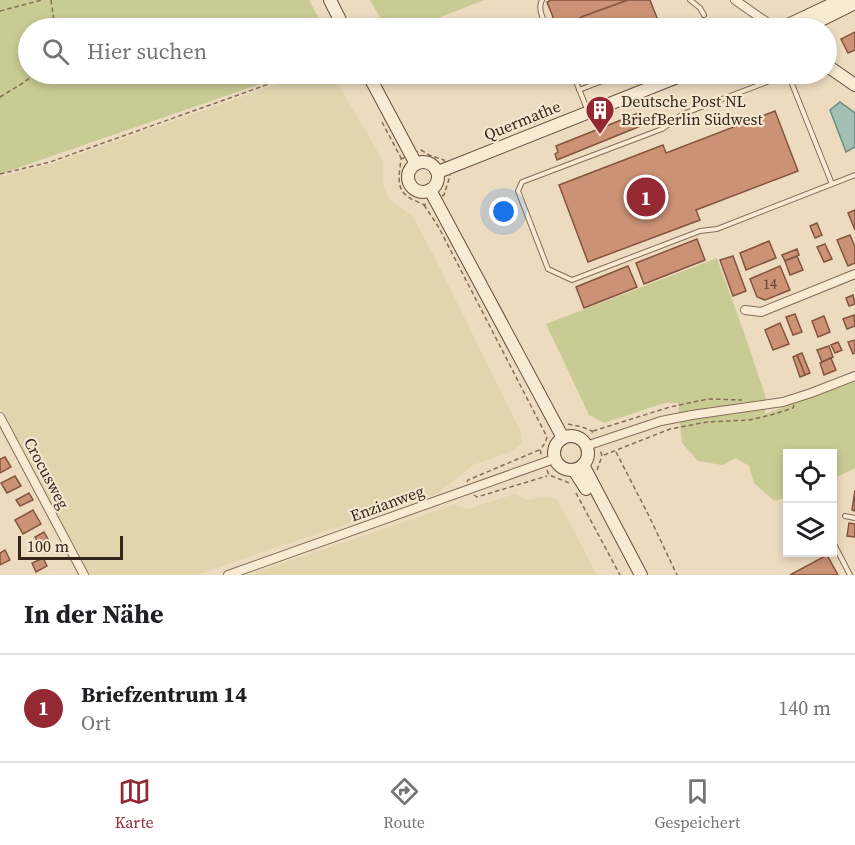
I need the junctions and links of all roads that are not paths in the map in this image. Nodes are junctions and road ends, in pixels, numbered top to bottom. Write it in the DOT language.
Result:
graph roads {
  1 [pos="330,0"];
  2 [pos="542,0"];
  3 [pos="690,0"];
  4 [pos="735,0"];
  5 [pos="841,0"];
  6 [pos="855,3"];
  7 [pos="704,15"];
  8 [pos="339,18"];
  9 [pos="544,18"];
  10 [pos="761,18"];
  11 [pos="803,18"];
  12 [pos="825,18"];
  13 [pos="837,73"];
  14 [pos="373,84"];
  15 [pos="577,84"];
  16 [pos="594,84"];
  17 [pos="646,84"];
  18 [pos="762,84"];
  19 [pos="792,84"];
  20 [pos="855,85"];
  21 [pos="579,90"];
  22 [pos="588,112"];
  23 [pos="413,159"];
  24 [pos="442,170"];
  25 [pos="855,175"];
  26 [pos="832,184"];
  27 [pos="430,199"];
  28 [pos="855,274"];
  29 [pos="745,310"];
  30 [pos="855,376"];
  31 [pos="0,417"];
  32 [pos="561,434"];
  33 [pos="592,445"];
  34 [pos="549,460"];
  35 [pos="581,472"];
  36 [pos="845,516"];
  37 [pos="855,518"];
  38 [pos="837,550"];
  39 [pos="84,575"];
  40 [pos="228,575"];
  41 [pos="633,575"];
  42 [pos="640,575"];
  43 [pos="850,575"];
  1 -- 8 [label="main road"];
  2 -- 9 [label="lane"];
  3 -- 7 [label="lane"];
  4 -- 10 [label="street"];
  5 -- 11 [label="main road"];
  6 -- 12 [label="main road"];
  13 -- 20 [label="main road"];
  14 -- 23 [label="main road"];
  15 -- 21 [label="lane"];
  16 -- 21 [label="lane"];
  17 -- 22 [label="main road, Quermathe"];
  18 -- 26 [label="lane"];
  19 -- 26 [label="lane"];
  21 -- 22 [label="lane"];
  22 -- 24 [label="main road, Quermathe"];
  23 -- 24 [label="main road"];
  23 -- 27 [label="main road"];
  24 -- 27 [label="main road"];
  25 -- 26 [label="lane"];
  27 -- 32 [label="main road"];
  28 -- 29 [label="street"];
  30 -- 33 [label="street"];
  31 -- 39 [label="street, Crocusweg"];
  32 -- 33 [label="main road"];
  32 -- 34 [label="main road"];
  33 -- 35 [label="main road"];
  34 -- 35 [label="main road"];
  34 -- 40 [label="street, Enzianweg"];
  35 -- 41 [label="main road"];
  35 -- 42 [label="main road"];
  36 -- 37 [label="lane"];
  38 -- 43 [label="lane"];
}
